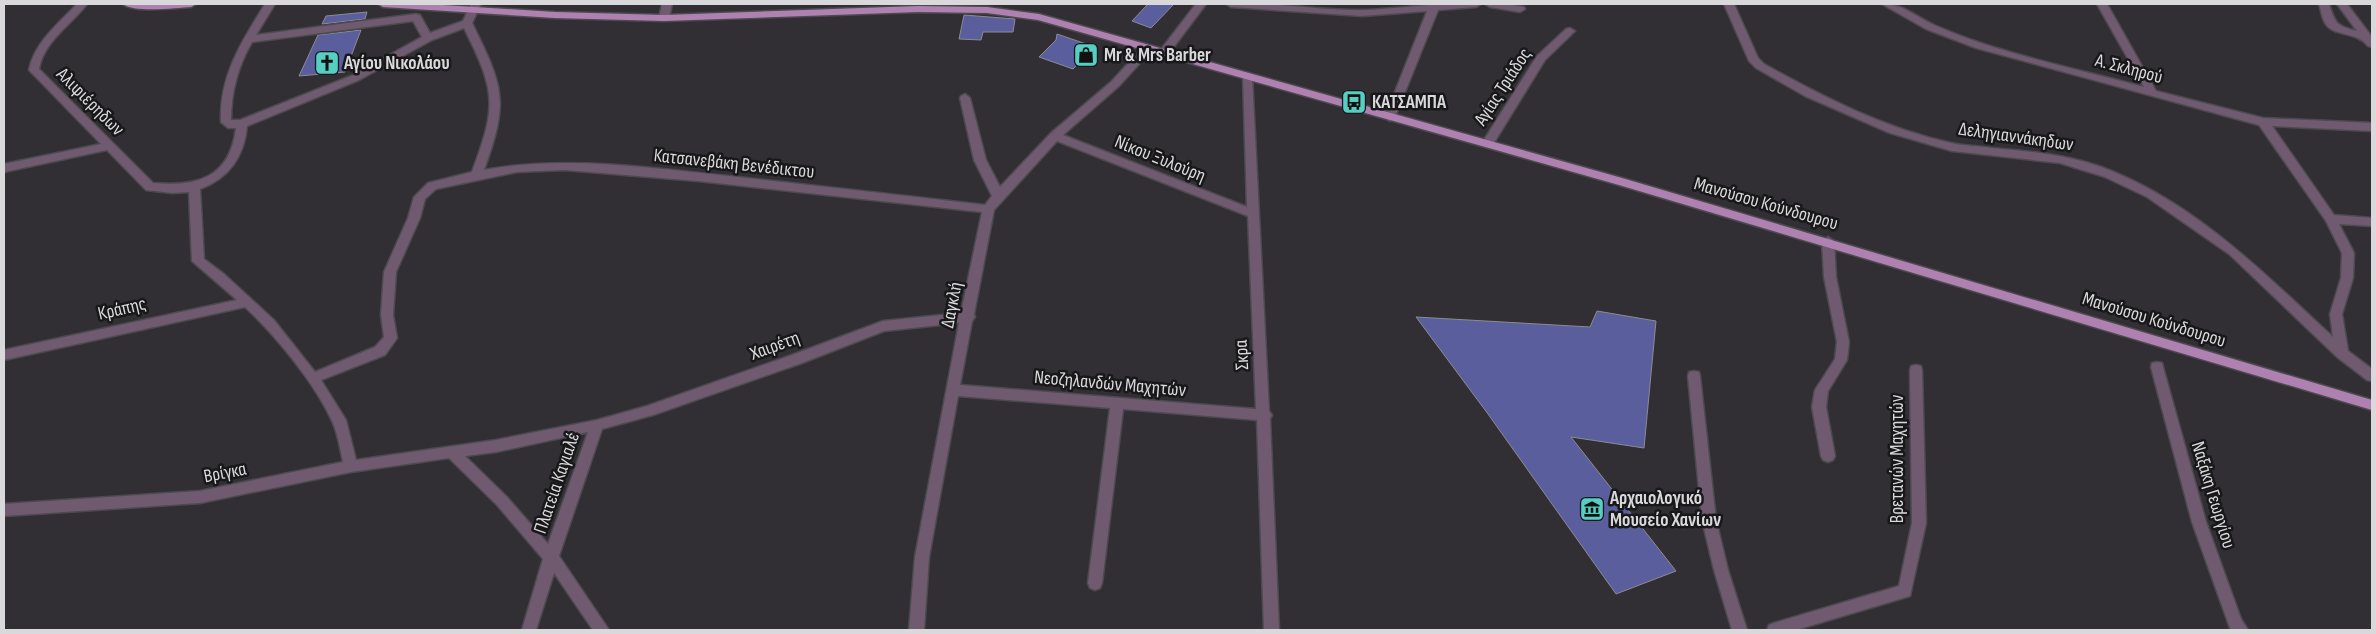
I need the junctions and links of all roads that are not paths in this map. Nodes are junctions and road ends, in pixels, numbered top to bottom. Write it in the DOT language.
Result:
graph roads {
  1 [pos="82,4"];
  2 [pos="128,4"];
  3 [pos="191,4"];
  4 [pos="270,4"];
  5 [pos="383,4"];
  6 [pos="667,4"];
  7 [pos="1201,4"];
  8 [pos="1231,4"];
  9 [pos="1476,4"];
  10 [pos="1490,4"];
  11 [pos="1729,4"];
  12 [pos="1887,4"];
  13 [pos="2102,4"];
  14 [pos="2324,4"];
  15 [pos="2342,4"];
  16 [pos="474,7"];
  17 [pos="918,7"];
  18 [pos="1434,7"];
  19 [pos="1520,9"];
  20 [pos="664,18"];
  21 [pos="467,23"];
  22 [pos="1570,30"];
  23 [pos="428,38"];
  24 [pos="249,39"];
  25 [pos="2369,40"];
  26 [pos="1147,49"];
  27 [pos="1164,54"];
  28 [pos="1248,78"];
  29 [pos="2153,94"];
  30 [pos="965,98"];
  31 [pos="1390,117"];
  32 [pos="2263,122"];
  33 [pos="242,124"];
  34 [pos="2372,126"];
  35 [pos="1055,136"];
  36 [pos="1488,143"];
  37 [pos="109,146"];
  38 [pos="4,168"];
  39 [pos="477,175"];
  40 [pos="194,187"];
  41 [pos="998,197"];
  42 [pos="988,209"];
  43 [pos="1252,214"];
  44 [pos="2331,219"];
  45 [pos="2372,222"];
  46 [pos="1828,242"];
  47 [pos="248,302"];
  48 [pos="969,317"];
  49 [pos="2342,353"];
  50 [pos="4,354"];
  51 [pos="2157,367"];
  52 [pos="1916,370"];
  53 [pos="1694,376"];
  54 [pos="2372,376"];
  55 [pos="313,378"];
  56 [pos="953,390"];
  57 [pos="1117,403"];
  58 [pos="2372,404"];
  59 [pos="1264,415"];
  60 [pos="597,425"];
  61 [pos="452,452"];
  62 [pos="1828,456"];
  63 [pos="351,466"];
  64 [pos="4,510"];
  65 [pos="551,557"];
  66 [pos="1095,583"];
  67 [pos="529,630"];
  68 [pos="602,630"];
  69 [pos="916,630"];
  70 [pos="1272,630"];
  71 [pos="1740,630"];
  72 [pos="1774,630"];
  73 [pos="2241,630"];
  1 -- 37 [label="street, Αλιφιέρηδων"];
  2 -- 3 [label="main road"];
  4 -- 24 [label="street"];
  5 -- 16 [label="main road, Μανούσου Κούνδουρου"];
  6 -- 20 [label="street"];
  7 -- 27 [label="street"];
  8 -- 18 [label="street"];
  9 -- 18 [label="street"];
  10 -- 19 [label="street"];
  11 -- 49 [label="street, Δεληγιαννάκηδων"];
  12 -- 29 [label="street, Α. Σκληρού"];
  13 -- 29 [label="street"];
  14 -- 25 [label="street"];
  15 -- 25 [label="street"];
  16 -- 20 [label="main road, Μανούσου Κούνδουρου"];
  16 -- 21 [label="street"];
  17 -- 20 [label="main road, Μανούσου Κούνδουρου"];
  17 -- 26 [label="main road, Μανούσου Κούνδουρου"];
  18 -- 31 [label="street"];
  21 -- 23 [label="street"];
  21 -- 39 [label="street"];
  22 -- 36 [label="street, Αγίας Τριάδος"];
  23 -- 24 [label="street"];
  23 -- 33 [label="street"];
  24 -- 33 [label="street"];
  26 -- 27 [label="main road, Μανούσου Κούνδουρου"];
  26 -- 35 [label="street, Δαγκλή"];
  27 -- 28 [label="main road, Μανούσου Κούνδουρου"];
  28 -- 31 [label="main road, Μανούσου Κούνδουρου"];
  28 -- 43 [label="street, Σκρα"];
  29 -- 32 [label="street, Α. Σκληρού"];
  30 -- 41 [label="street"];
  31 -- 36 [label="main road, Μανούσου Κούνδουρου"];
  32 -- 34 [label="street, Α. Σκληρού"];
  32 -- 44 [label="street"];
  33 -- 40 [label="street, Αλιφιέρηδων"];
  35 -- 41 [label="street, Δαγκλή"];
  35 -- 43 [label="street, Νίκου Ξυλούρη"];
  36 -- 46 [label="main road, Μανούσου Κούνδουρου"];
  37 -- 38 [label="street"];
  37 -- 40 [label="street, Αλιφιέρηδων"];
  39 -- 42 [label="street, Κατσανεβάκη Βενέδικτου"];
  39 -- 55 [label="street, Κατσανεβάκη Βενέδικτου"];
  40 -- 47 [label="street"];
  41 -- 42 [label="street, Δαγκλή"];
  42 -- 48 [label="street, Δαγκλή"];
  43 -- 59 [label="street, Σκρα"];
  44 -- 45 [label="street"];
  44 -- 49 [label="street"];
  46 -- 58 [label="main road, Μανούσου Κούνδουρου"];
  46 -- 62 [label="street"];
  47 -- 50 [label="street, Κράπης"];
  47 -- 55 [label="street"];
  48 -- 56 [label="street, Δαγκλή"];
  48 -- 60 [label="street, Χαιρέτη"];
  49 -- 54 [label="street, Δεληγιαννάκηδων"];
  51 -- 73 [label="street, Ναξάκη Γεωργίου"];
  52 -- 72 [label="street, Βρετανών Μαχητών"];
  53 -- 71 [label="street"];
  55 -- 63 [label="street"];
  56 -- 57 [label="street, Νεοζηλανδών Μαχητών"];
  56 -- 69 [label="street, Δαγκλή"];
  57 -- 59 [label="street, Νεοζηλανδών Μαχητών"];
  57 -- 66 [label="street"];
  59 -- 70 [label="street, Σκρα"];
  60 -- 61 [label="street, Πλατεία Καγιαλέ"];
  60 -- 65 [label="street, Πλατεία Καγιαλέ"];
  61 -- 63 [label="street, Βρίγκα"];
  61 -- 65 [label="street, Πλατεία Καγιαλέ"];
  63 -- 64 [label="street, Βρίγκα"];
  65 -- 67 [label="street"];
  65 -- 68 [label="street"];
}
